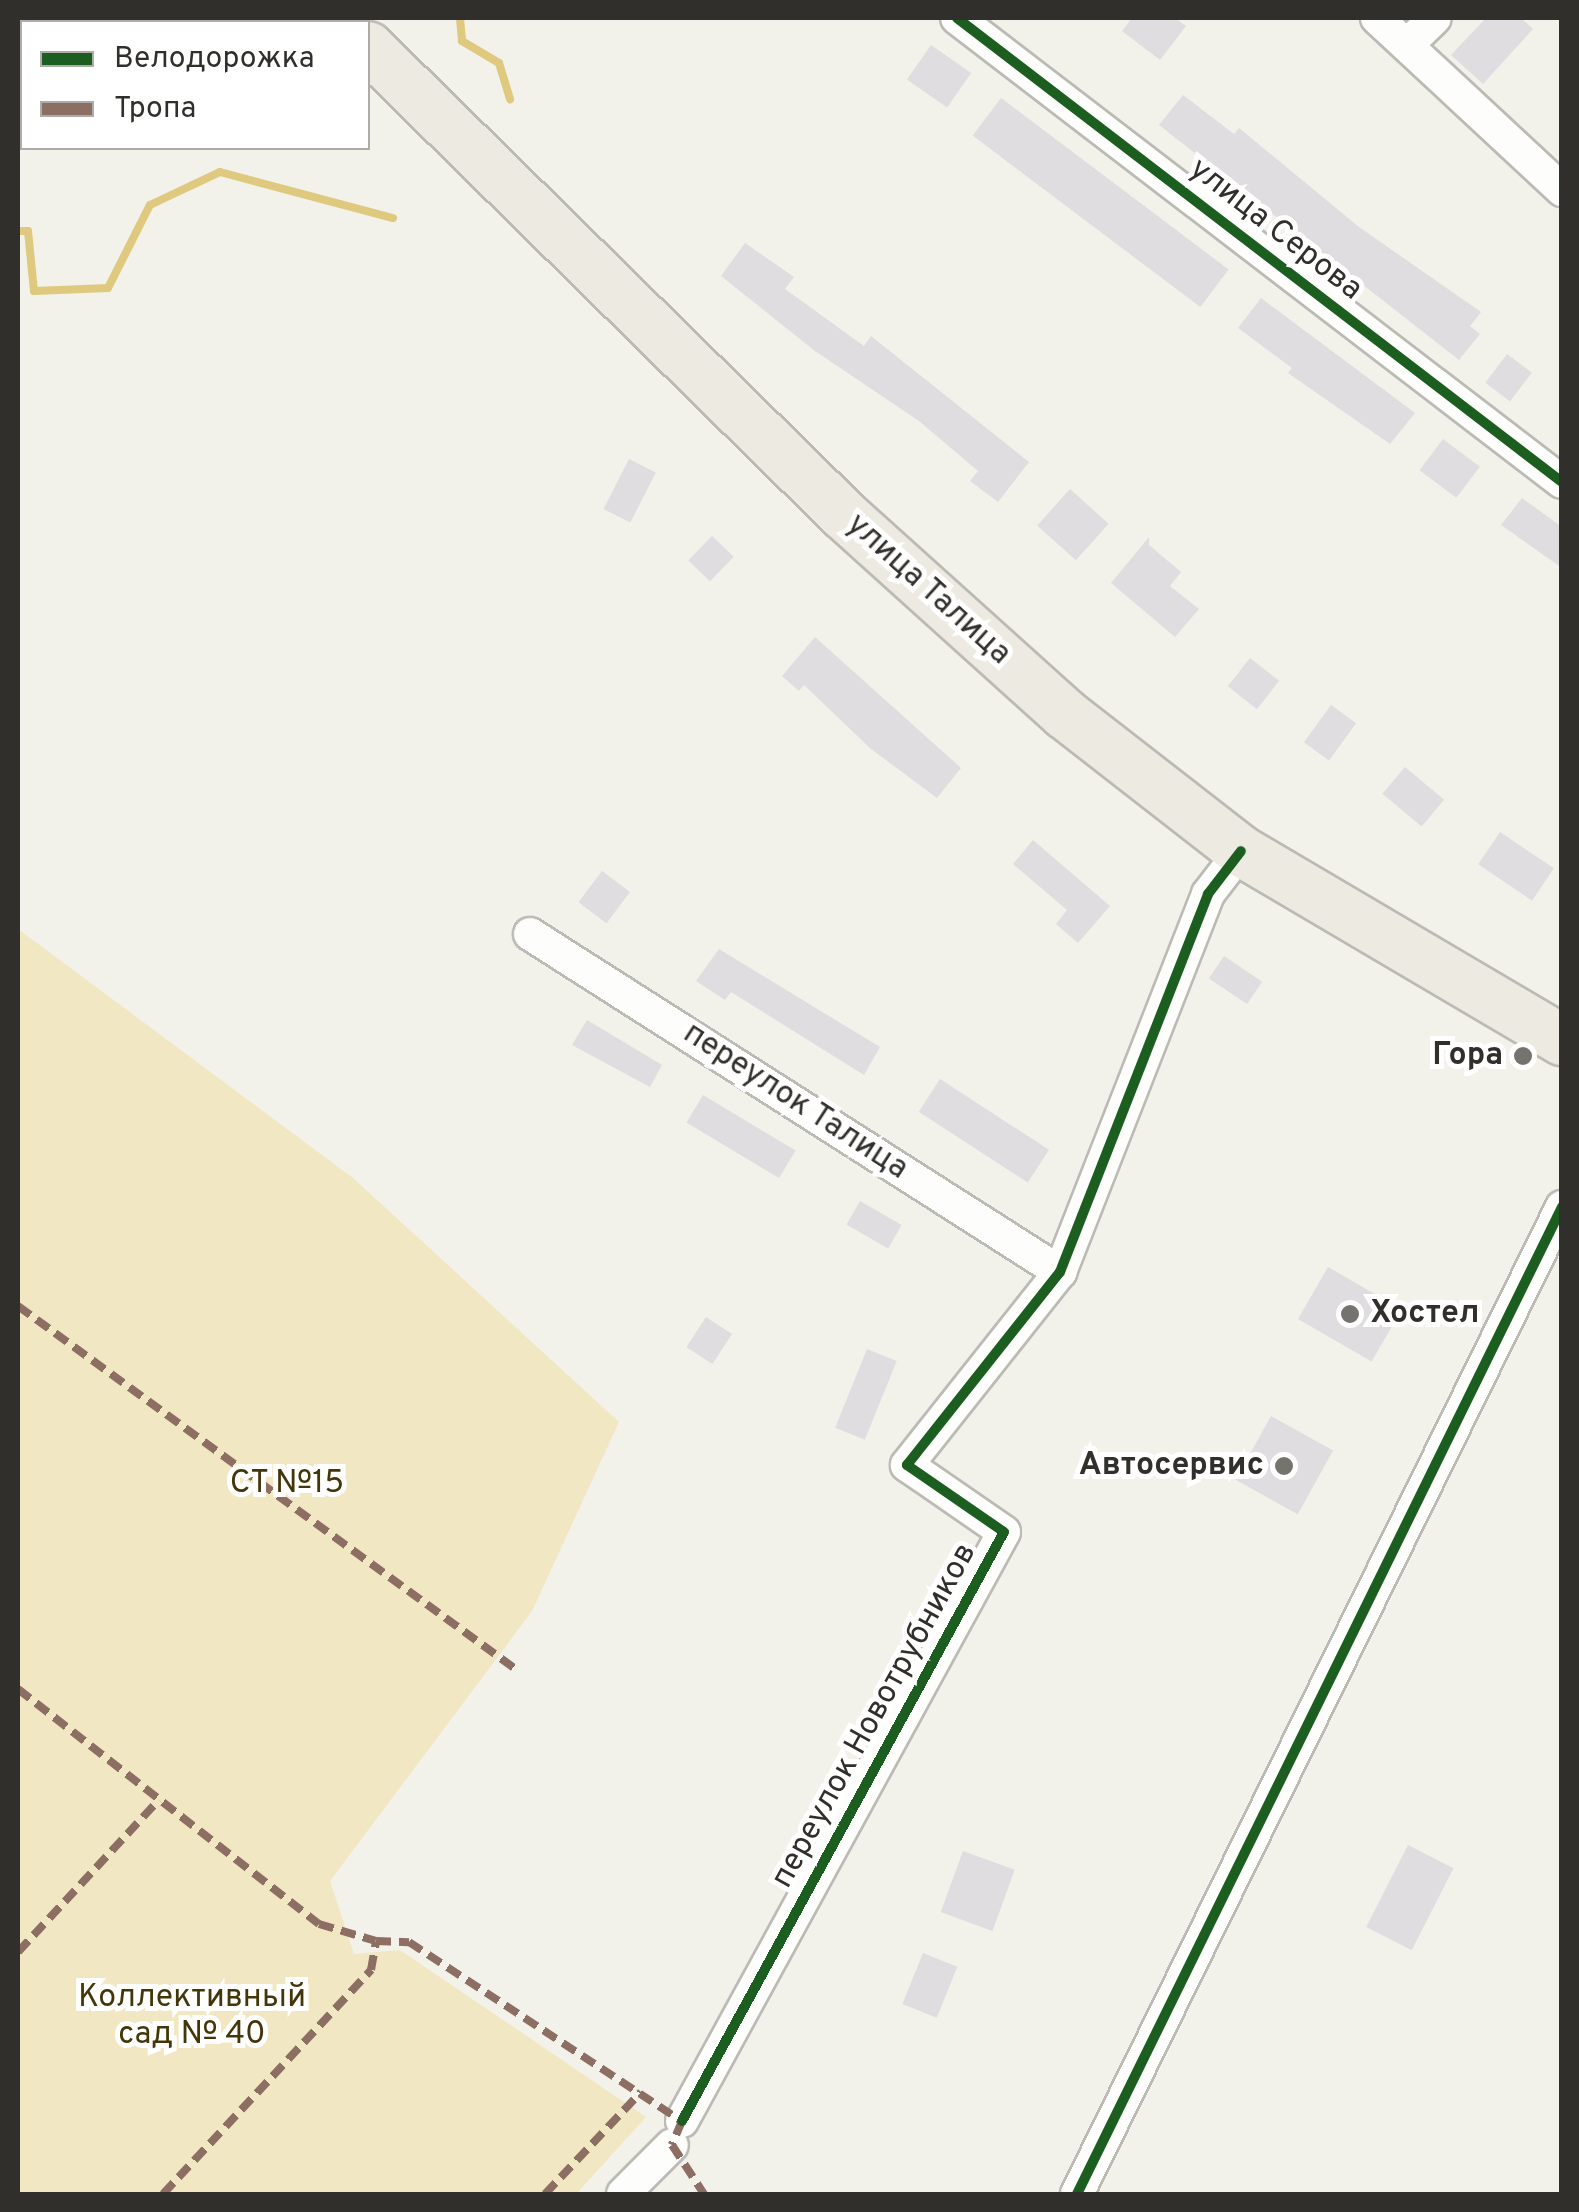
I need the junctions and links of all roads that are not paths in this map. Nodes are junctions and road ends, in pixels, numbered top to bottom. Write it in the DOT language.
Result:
graph roads {
  1 [pos="957,18"];
  2 [pos="1377,18"];
  3 [pos="1435,18"];
  4 [pos="1408,44"];
  5 [pos="370,49"];
  6 [pos="1562,190"];
  7 [pos="1562,482"];
  8 [pos="1241,852"];
  9 [pos="530,934"];
  10 [pos="1562,1040"];
  11 [pos="1562,1206"];
  12 [pos="1060,1272"];
  13 [pos="623,2194"];
  14 [pos="1077,2194"];
  1 -- 7 [label="street, улица Серова"];
  2 -- 4 [label="street"];
  3 -- 4 [label="street"];
  4 -- 6 [label="street"];
  5 -- 8 [label="main road, улица Талица"];
  8 -- 10 [label="main road, улица Талица"];
  8 -- 12 [label="street, переулок Новотрубников"];
  9 -- 12 [label="street, переулок Талица"];
  11 -- 14 [label="street"];
  12 -- 13 [label="street, переулок Новотрубников"];
}
